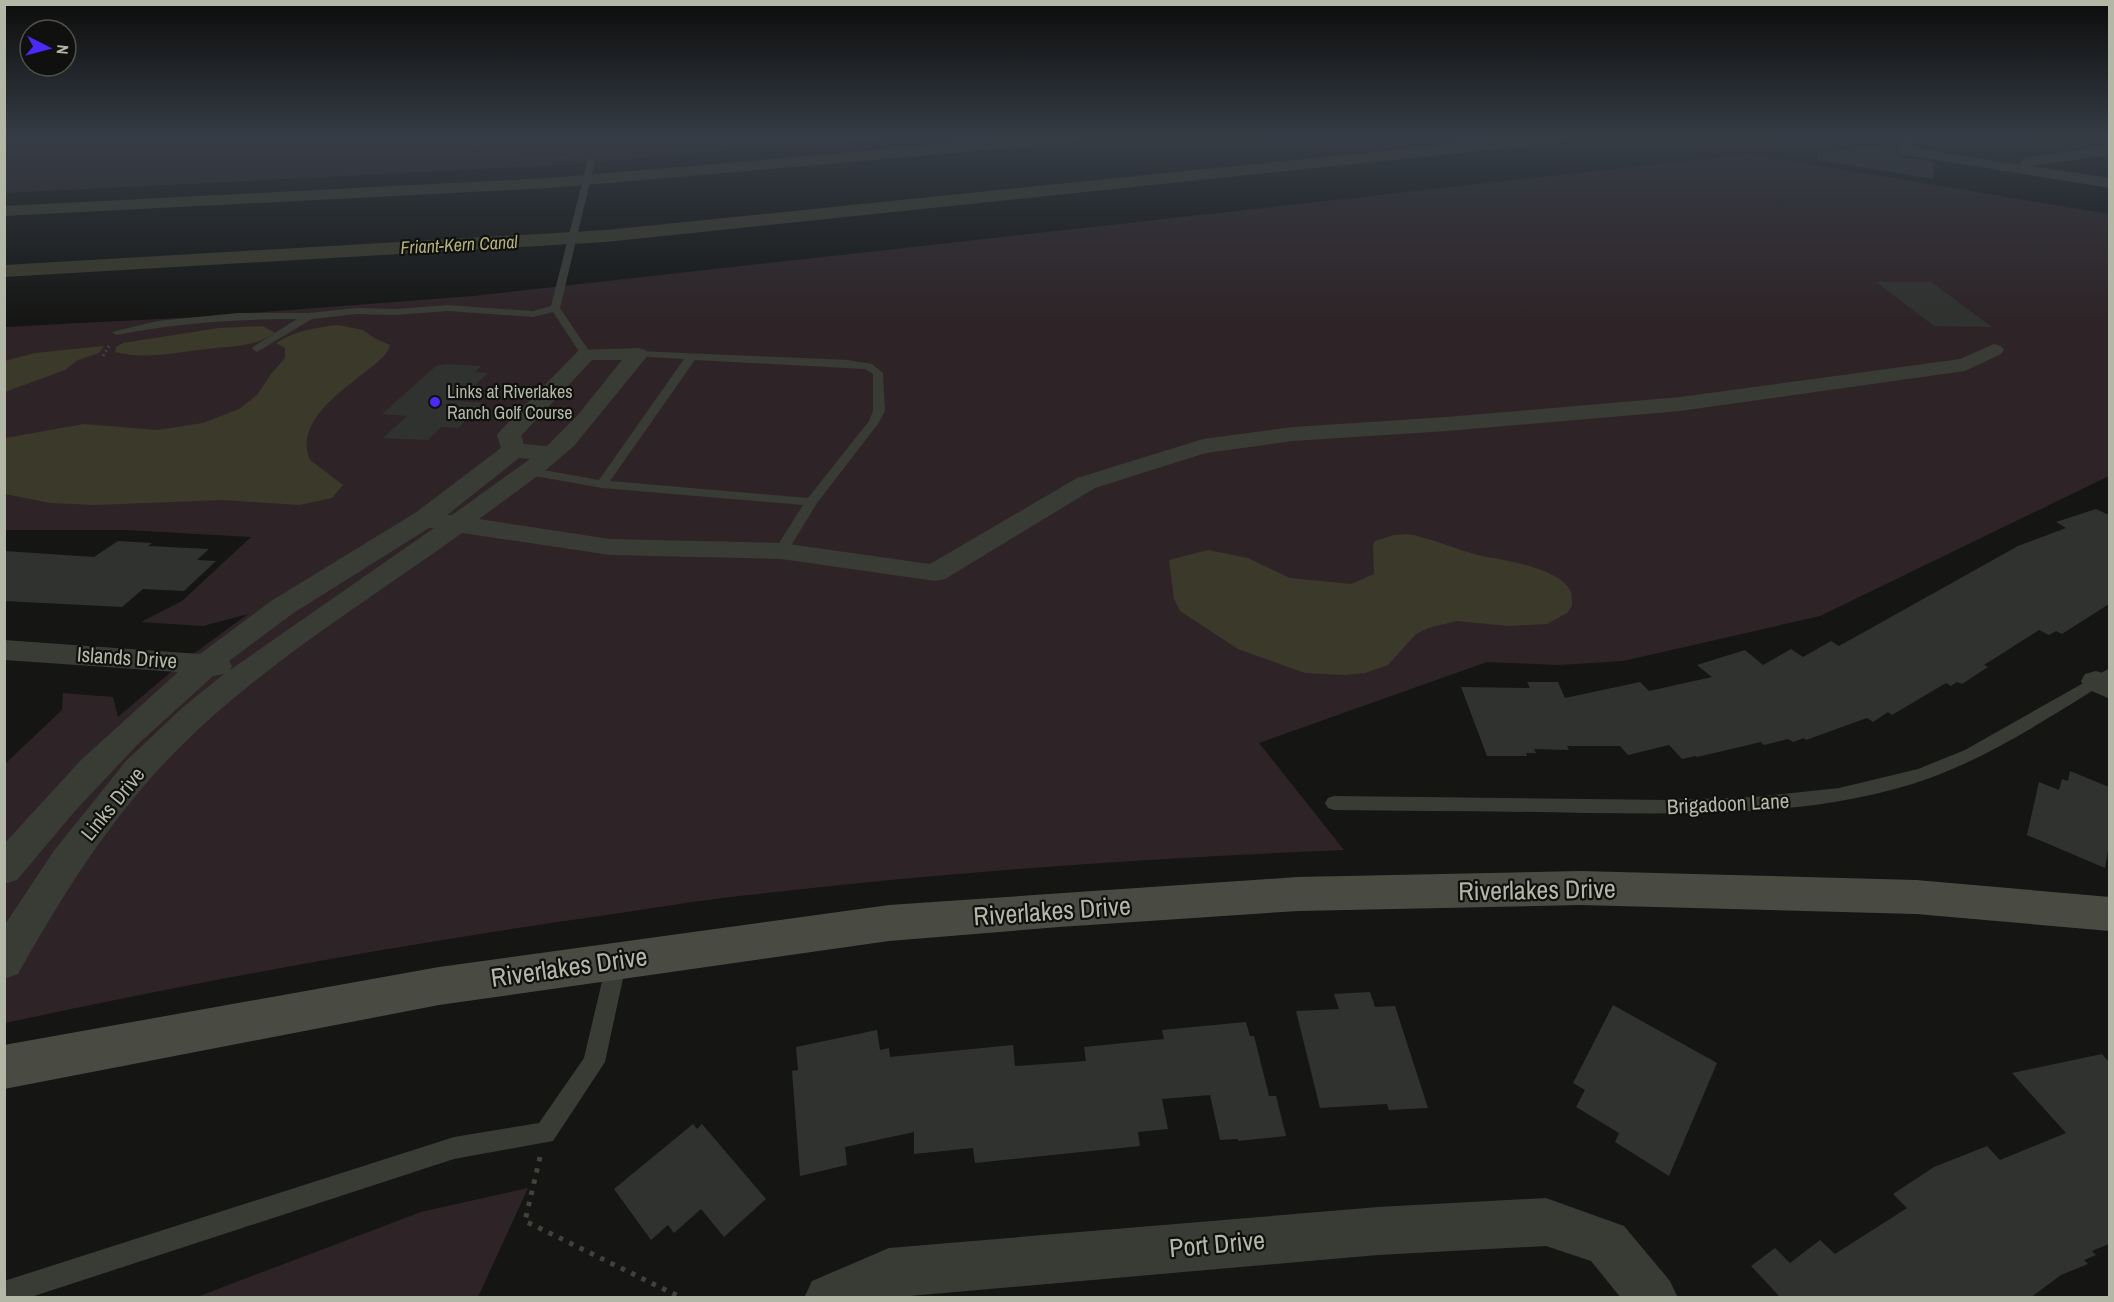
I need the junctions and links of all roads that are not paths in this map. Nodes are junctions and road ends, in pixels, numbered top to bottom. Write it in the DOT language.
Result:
graph roads {
  1 [pos="582,199"];
  2 [pos="555,309"];
  3 [pos="309,316"];
  4 [pos="117,332"];
  5 [pos="257,349"];
  6 [pos="1994,350"];
  7 [pos="586,354"];
  8 [pos="638,354"];
  9 [pos="692,356"];
  10 [pos="521,461"];
  11 [pos="602,484"];
  12 [pos="811,502"];
  13 [pos="424,519"];
  14 [pos="458,525"];
  15 [pos="782,551"];
  16 [pos="4,650"];
  17 [pos="205,665"];
  18 [pos="249,670"];
  19 [pos="2105,681"];
  20 [pos="1334,803"];
  21 [pos="4,870"];
  22 [pos="2109,914"];
  23 [pos="617,960"];
  24 [pos="4,962"];
  25 [pos="4,1067"];
  26 [pos="4,1293"];
  27 [pos="830,1298"];
  28 [pos="1653,1298"];
  1 -- 2 [label="lane"];
  2 -- 3 [label="lane"];
  2 -- 7 [label="lane"];
  3 -- 4 [label="lane"];
  3 -- 5 [label="lane"];
  6 -- 15 [label="street"];
  7 -- 8 [label="street"];
  7 -- 10 [label="street"];
  8 -- 9 [label="lane"];
  8 -- 10 [label="street"];
  9 -- 11 [label="lane"];
  9 -- 12 [label="lane"];
  10 -- 11 [label="lane"];
  10 -- 13 [label="street, Links Drive"];
  10 -- 14 [label="street, Links Drive"];
  11 -- 12 [label="lane"];
  12 -- 15 [label="lane"];
  13 -- 14 [label="street"];
  13 -- 17 [label="street, Links Drive"];
  14 -- 15 [label="street"];
  14 -- 18 [label="street, Links Drive"];
  16 -- 17 [label="street, Islands Drive"];
  17 -- 18 [label="street, Islands Drive"];
  17 -- 21 [label="street, Links Drive"];
  18 -- 24 [label="street, Links Drive"];
  19 -- 20 [label="lane, Brigadoon Lane"];
  22 -- 23 [label="main road, Riverlakes Drive"];
  23 -- 25 [label="main road, Riverlakes Drive"];
  23 -- 26 [label="lane"];
  27 -- 28 [label="street, Port Drive"];
}
